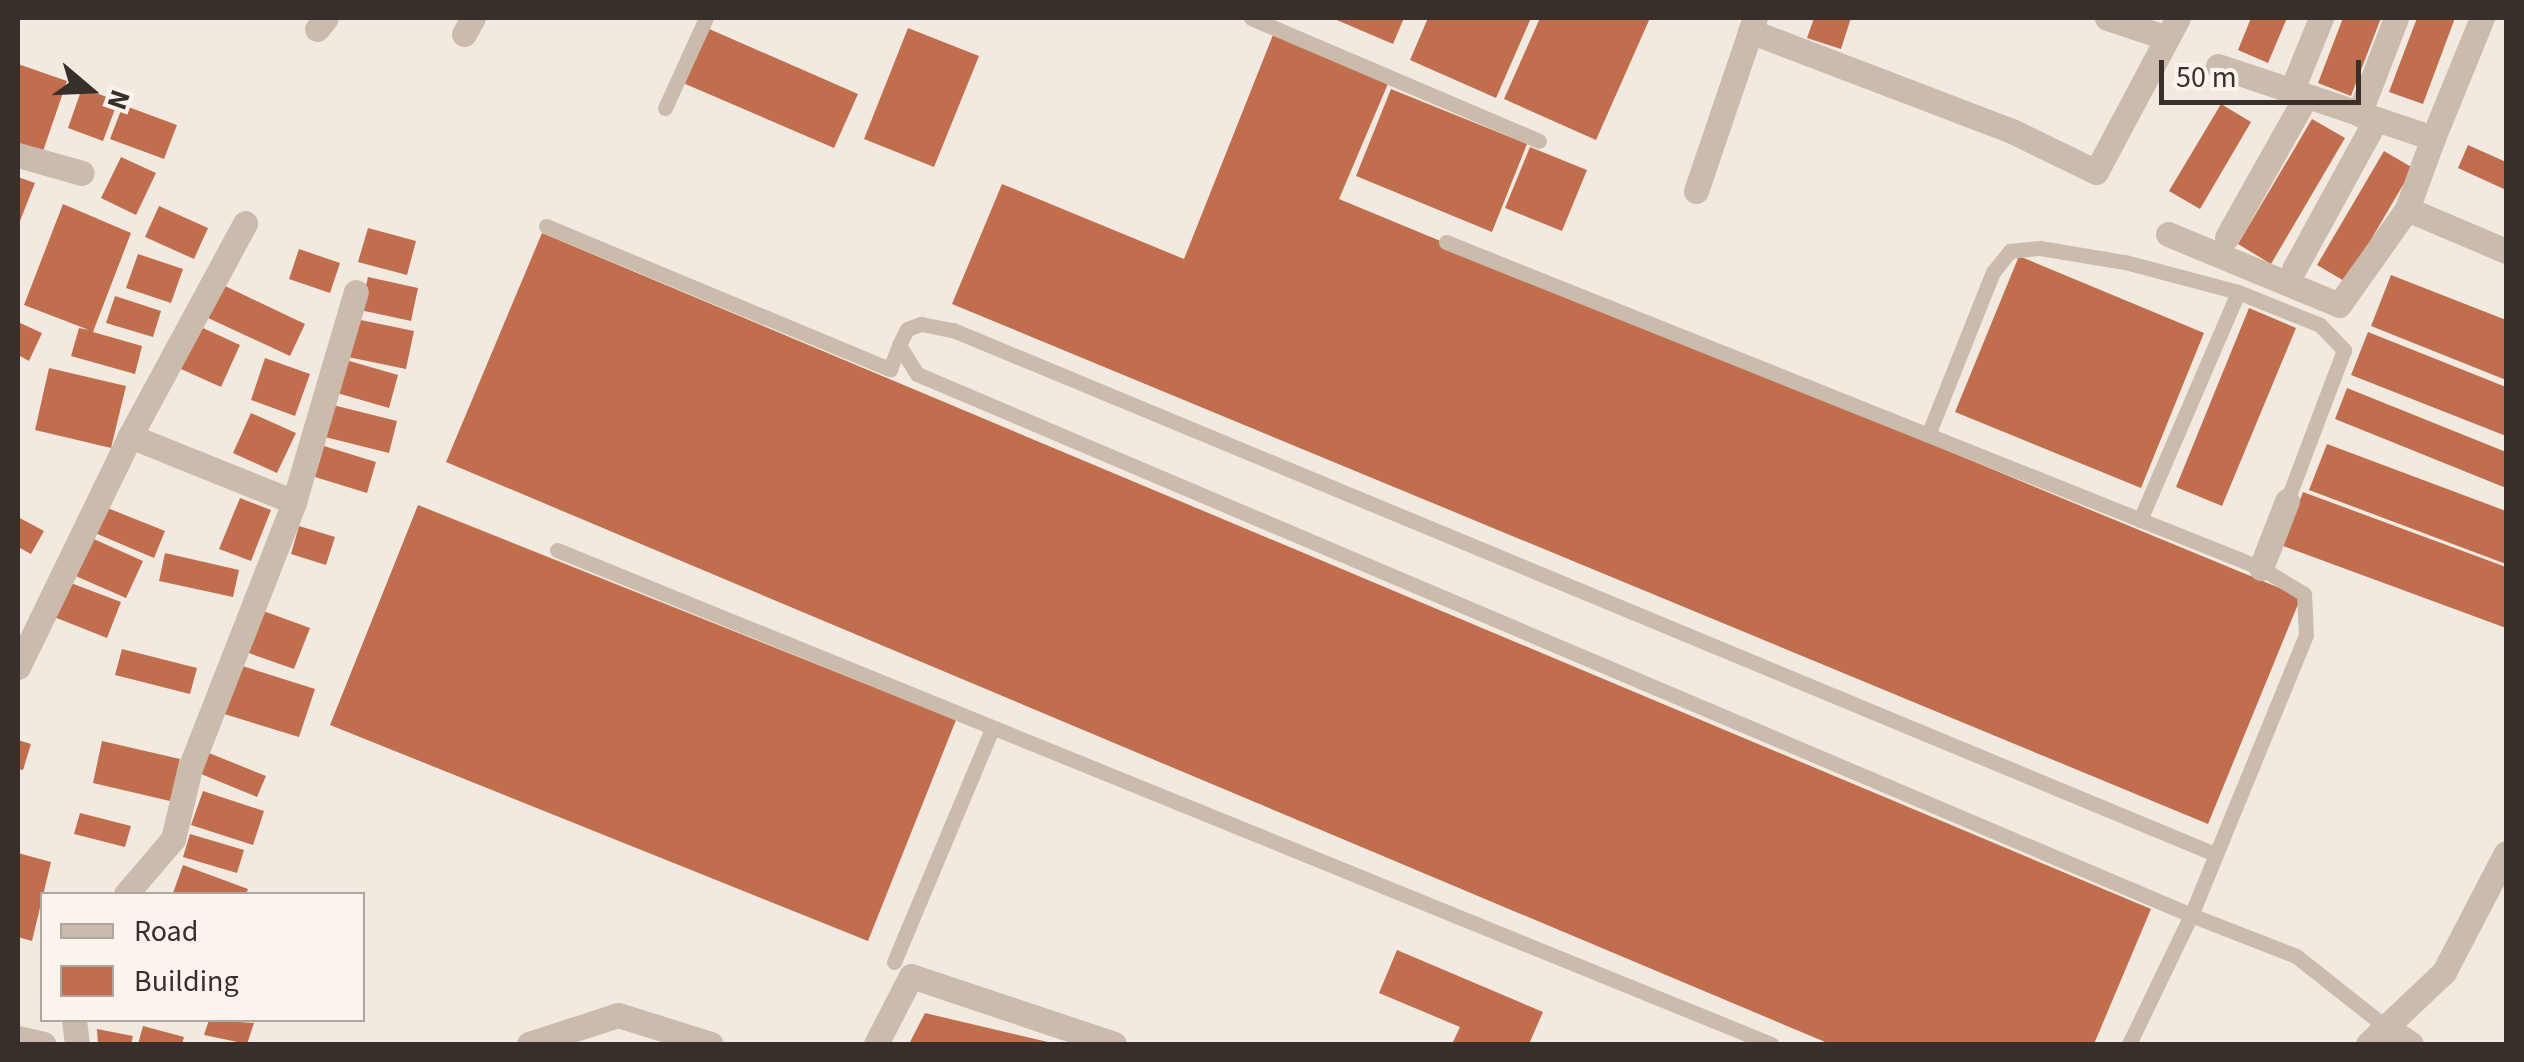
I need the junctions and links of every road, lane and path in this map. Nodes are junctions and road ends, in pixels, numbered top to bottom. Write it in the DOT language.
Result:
graph roads {
  1 [pos="706,18"];
  2 [pos="1251,18"];
  3 [pos="2107,18"];
  4 [pos="2320,18"];
  5 [pos="2396,18"];
  6 [pos="2482,18"];
  7 [pos="1753,24"];
  8 [pos="2173,28"];
  9 [pos="2218,66"];
  10 [pos="2298,94"];
  11 [pos="665,108"];
  12 [pos="2368,116"];
  13 [pos="2433,138"];
  14 [pos="1539,141"];
  15 [pos="18,155"];
  16 [pos="82,173"];
  17 [pos="1696,191"];
  18 [pos="2407,208"];
  19 [pos="244,224"];
  20 [pos="546,226"];
  21 [pos="2168,234"];
  22 [pos="2226,237"];
  23 [pos="1446,242"];
  24 [pos="2506,251"];
  25 [pos="2294,269"];
  26 [pos="356,292"];
  27 [pos="2238,292"];
  28 [pos="899,345"];
  29 [pos="1928,435"];
  30 [pos="130,436"];
  31 [pos="2286,501"];
  32 [pos="294,502"];
  33 [pos="2140,520"];
  34 [pos="557,550"];
  35 [pos="2261,568"];
  36 [pos="18,667"];
  37 [pos="992,729"];
  38 [pos="2506,853"];
  39 [pos="2215,854"];
  40 [pos="128,892"];
  41 [pos="2191,915"];
  42 [pos="894,962"];
  43 [pos="2377,1036"];
  44 [pos="18,1038"];
  45 [pos="43,1044"];
  46 [pos="529,1044"];
  47 [pos="712,1044"];
  48 [pos="876,1044"];
  49 [pos="1114,1044"];
  50 [pos="1772,1044"];
  51 [pos="2129,1044"];
  52 [pos="2411,1044"];
  1 -- 11 [label="lane"];
  2 -- 14 [label="lane"];
  3 -- 8 [label="street"];
  4 -- 10 [label="street"];
  5 -- 12 [label="street"];
  6 -- 13 [label="street"];
  7 -- 8 [label="street"];
  7 -- 17 [label="street"];
  9 -- 10 [label="street"];
  10 -- 12 [label="street"];
  10 -- 22 [label="street"];
  12 -- 13 [label="street"];
  12 -- 25 [label="street"];
  13 -- 18 [label="street"];
  15 -- 16 [label="street"];
  18 -- 21 [label="street"];
  18 -- 24 [label="street"];
  19 -- 30 [label="street"];
  20 -- 28 [label="lane"];
  23 -- 29 [label="lane"];
  26 -- 32 [label="street"];
  27 -- 29 [label="lane"];
  27 -- 31 [label="lane"];
  27 -- 33 [label="lane"];
  28 -- 39 [label="lane"];
  28 -- 41 [label="lane"];
  29 -- 33 [label="lane"];
  30 -- 32 [label="street"];
  30 -- 36 [label="street"];
  31 -- 35 [label="street"];
  32 -- 40 [label="street"];
  33 -- 35 [label="lane"];
  34 -- 37 [label="lane"];
  35 -- 39 [label="lane"];
  37 -- 42 [label="lane"];
  37 -- 50 [label="lane"];
  38 -- 43 [label="street"];
  39 -- 41 [label="lane"];
  41 -- 43 [label="lane"];
  41 -- 51 [label="lane"];
  43 -- 52 [label="street"];
  44 -- 45 [label="street"];
  46 -- 47 [label="street"];
  48 -- 49 [label="street"];
}
